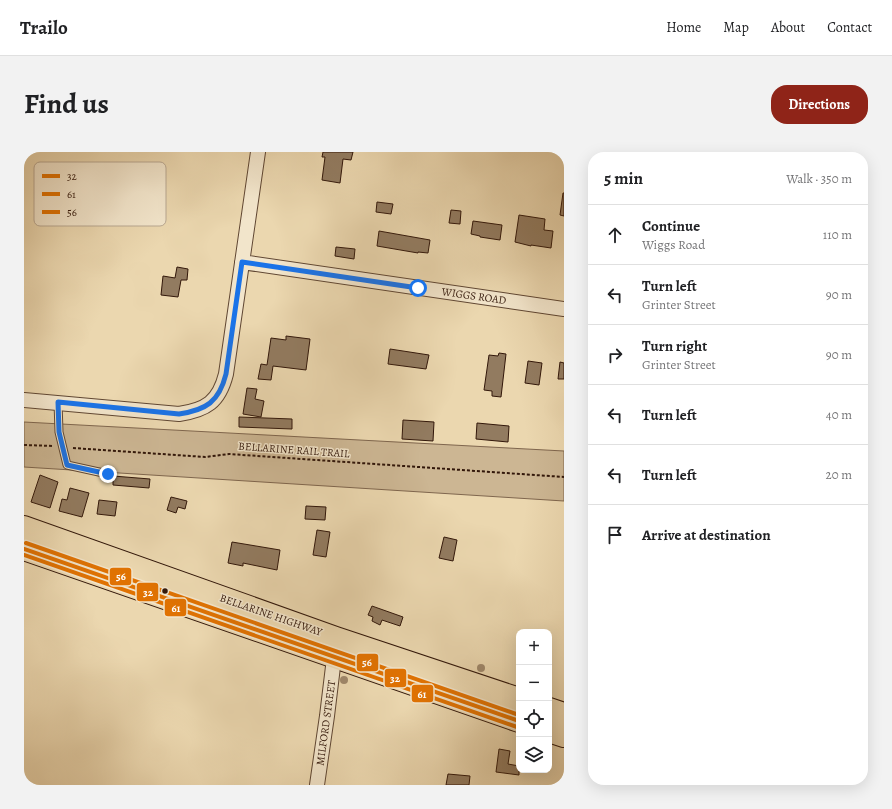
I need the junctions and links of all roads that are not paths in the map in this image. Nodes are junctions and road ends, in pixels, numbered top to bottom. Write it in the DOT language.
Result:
graph roads {
  1 [pos="258,152"];
  2 [pos="242,262"];
  3 [pos="564,309"];
  4 [pos="24,400"];
  5 [pos="58,402"];
  6 [pos="108,474"];
  7 [pos="24,527"];
  8 [pos="24,549"];
  9 [pos="335,647"];
  10 [pos="516,698"];
  11 [pos="552,710"];
  12 [pos="564,714"];
  13 [pos="516,720"];
  14 [pos="552,732"];
  15 [pos="564,736"];
  16 [pos="317,785"];
  1 -- 2 [label="street"];
  2 -- 3 [label="street, WIGGS ROAD"];
  2 -- 5 [label="street"];
  4 -- 5 [label="street"];
  5 -- 6 [label="lane"];
  7 -- 9 [label="highway, BELLARINE HIGHWAY"];
  8 -- 9 [label="highway, BELLARINE HIGHWAY"];
  9 -- 10 [label="highway, BELLARINE HIGHWAY"];
  9 -- 13 [label="highway, BELLARINE HIGHWAY"];
  9 -- 16 [label="street, MILFORD STREET"];
  11 -- 12 [label="highway"];
  14 -- 15 [label="highway"];
}
